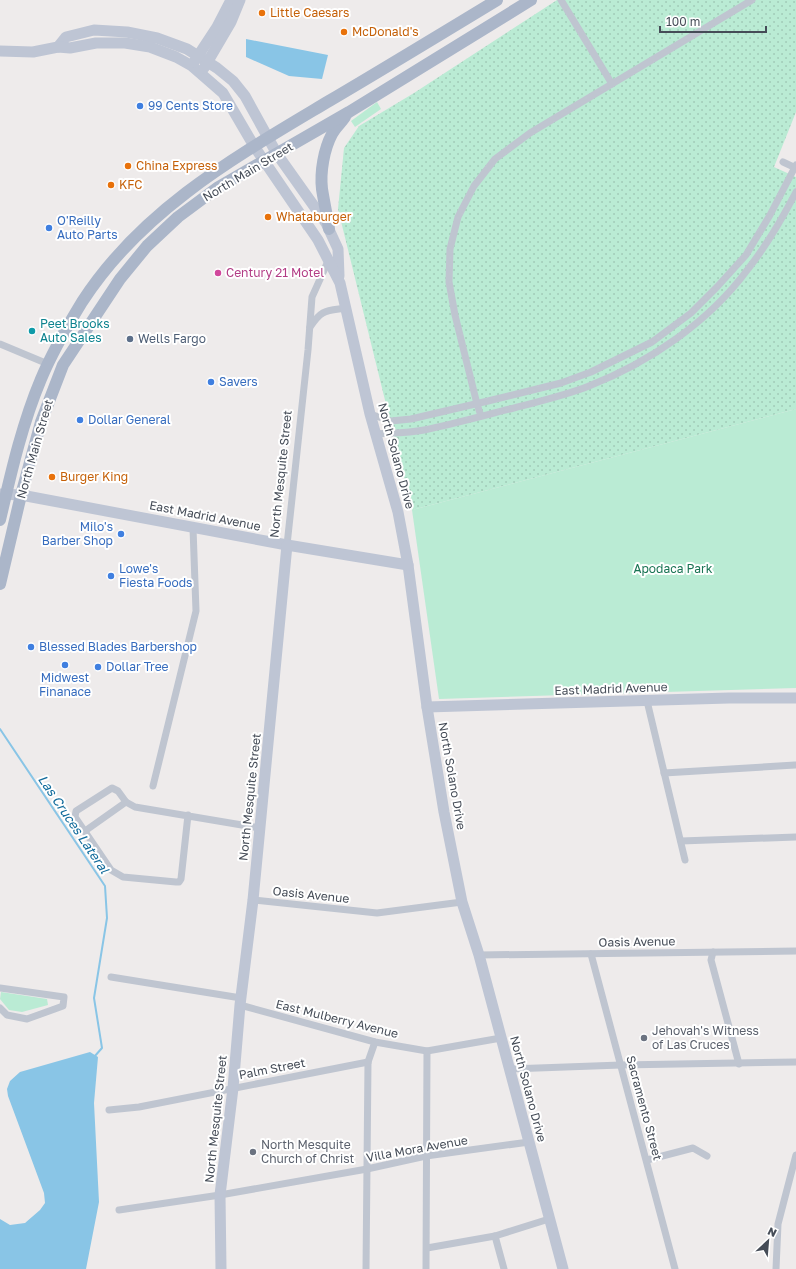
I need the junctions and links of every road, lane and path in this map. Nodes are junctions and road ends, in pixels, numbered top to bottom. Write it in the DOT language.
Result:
graph roads {
  1 [pos="231,0"];
  2 [pos="240,0"];
  3 [pos="497,0"];
  4 [pos="531,0"];
  5 [pos="561,0"];
  6 [pos="752,0"];
  7 [pos="0,50"];
  8 [pos="199,64"];
  9 [pos="612,84"];
  10 [pos="349,112"];
  11 [pos="268,138"];
  12 [pos="254,146"];
  13 [pos="277,154"];
  14 [pos="264,161"];
  15 [pos="783,162"];
  16 [pos="796,167"];
  17 [pos="796,192"];
  18 [pos="329,229"];
  19 [pos="329,259"];
  20 [pos="727,277"];
  21 [pos="340,283"];
  22 [pos="736,284"];
  23 [pos="346,308"];
  24 [pos="310,327"];
  25 [pos="0,344"];
  26 [pos="638,349"];
  27 [pos="644,360"];
  28 [pos="48,364"];
  29 [pos="63,366"];
  30 [pos="477,404"];
  31 [pos="370,414"];
  32 [pos="482,416"];
  33 [pos="376,434"];
  34 [pos="3,495"];
  35 [pos="21,495"];
  36 [pos="0,520"];
  37 [pos="193,528"];
  38 [pos="287,545"];
  39 [pos="408,565"];
  40 [pos="0,584"];
  41 [pos="796,698"];
  42 [pos="647,701"];
  43 [pos="427,707"];
  44 [pos="795,765"];
  45 [pos="664,773"];
  46 [pos="153,786"];
  47 [pos="126,802"];
  48 [pos="188,815"];
  49 [pos="260,828"];
  50 [pos="85,831"];
  51 [pos="796,836"];
  52 [pos="681,841"];
  53 [pos="686,860"];
  54 [pos="253,900"];
  55 [pos="462,902"];
  56 [pos="796,951"];
  57 [pos="713,952"];
  58 [pos="592,954"];
  59 [pos="479,955"];
  60 [pos="111,977"];
  61 [pos="0,988"];
  62 [pos="240,1001"];
  63 [pos="0,1008"];
  64 [pos="501,1038"];
  65 [pos="375,1042"];
  66 [pos="427,1051"];
  67 [pos="368,1062"];
  68 [pos="796,1062"];
  69 [pos="739,1064"];
  70 [pos="621,1065"];
  71 [pos="510,1069"];
  72 [pos="233,1088"];
  73 [pos="108,1110"];
  74 [pos="529,1142"];
  75 [pos="796,1155"];
  76 [pos="426,1156"];
  77 [pos="707,1156"];
  78 [pos="647,1160"];
  79 [pos="367,1169"];
  80 [pos="220,1195"];
  81 [pos="119,1210"];
  82 [pos="549,1218"];
  83 [pos="496,1236"];
  84 [pos="427,1248"];
  85 [pos="221,1269"];
  86 [pos="366,1269"];
  87 [pos="426,1269"];
  88 [pos="504,1269"];
  89 [pos="563,1269"];
  90 [pos="675,1269"];
  91 [pos="776,1269"];
  1 -- 8 [label="street"];
  2 -- 8 [label="street"];
  3 -- 11 [label="main road, North Main Street"];
  4 -- 10 [label="main road, North Main Street"];
  5 -- 9 [label="street"];
  6 -- 9 [label="street"];
  7 -- 8 [label="street"];
  8 -- 11 [label="street, North Solano Drive"];
  8 -- 12 [label="street, North Solano Drive"];
  9 -- 30 [label="street"];
  10 -- 13 [label="main road, North Main Street"];
  10 -- 18 [label="main road"];
  11 -- 12 [label="main road, North Main Street"];
  11 -- 13 [label="street, North Solano Drive"];
  12 -- 14 [label="street, North Solano Drive"];
  12 -- 28 [label="main road, North Main Street"];
  13 -- 14 [label="main road, North Main Street"];
  13 -- 18 [label="street, North Solano Drive"];
  14 -- 19 [label="street, North Solano Drive"];
  14 -- 29 [label="main road, North Main Street"];
  15 -- 16 [label="street"];
  16 -- 20 [label="street"];
  17 -- 22 [label="street"];
  18 -- 21 [label="street, North Solano Drive"];
  19 -- 21 [label="street, North Solano Drive"];
  19 -- 24 [label="street, North Mesquite Street"];
  20 -- 22 [label="street"];
  20 -- 26 [label="street"];
  21 -- 23 [label="street, North Solano Drive"];
  22 -- 27 [label="street"];
  23 -- 24 [label="street"];
  23 -- 31 [label="street, North Solano Drive"];
  24 -- 38 [label="street, North Mesquite Street"];
  25 -- 28 [label="street"];
  26 -- 27 [label="street"];
  26 -- 30 [label="street"];
  27 -- 32 [label="street"];
  28 -- 29 [label="main road"];
  28 -- 34 [label="main road, North Main Street"];
  29 -- 35 [label="main road, North Main Street"];
  30 -- 31 [label="street"];
  30 -- 32 [label="street"];
  31 -- 33 [label="street, North Solano Drive"];
  32 -- 33 [label="street"];
  33 -- 39 [label="street, North Solano Drive"];
  34 -- 35 [label="street, East Madrid Avenue"];
  34 -- 36 [label="main road, North Main Street"];
  35 -- 37 [label="street, East Madrid Avenue"];
  35 -- 40 [label="main road, North Main Street"];
  37 -- 38 [label="street, East Madrid Avenue"];
  37 -- 46 [label="street"];
  38 -- 39 [label="street, East Madrid Avenue"];
  38 -- 49 [label="street, North Mesquite Street"];
  39 -- 43 [label="street, North Solano Drive"];
  41 -- 42 [label="street, East Madrid Avenue"];
  42 -- 43 [label="street, East Madrid Avenue"];
  42 -- 45 [label="street"];
  43 -- 55 [label="street, North Solano Drive"];
  44 -- 45 [label="street"];
  45 -- 52 [label="street"];
  47 -- 48 [label="street"];
  47 -- 50 [label="street"];
  47 -- 50 [label="street"];
  48 -- 49 [label="street"];
  48 -- 50 [label="street"];
  49 -- 54 [label="street, North Mesquite Street"];
  51 -- 52 [label="street"];
  52 -- 53 [label="street"];
  54 -- 55 [label="street, Oasis Avenue"];
  54 -- 62 [label="street, North Mesquite Street"];
  55 -- 59 [label="street, North Solano Drive"];
  56 -- 57 [label="street, Oasis Avenue"];
  57 -- 58 [label="street, Oasis Avenue"];
  57 -- 69 [label="street"];
  58 -- 59 [label="street, Oasis Avenue"];
  58 -- 70 [label="street, Sacramento Street"];
  59 -- 64 [label="street, North Solano Drive"];
  60 -- 62 [label="street, East Mulberry Avenue"];
  61 -- 63 [label="street"];
  62 -- 65 [label="street, East Mulberry Avenue"];
  62 -- 72 [label="street, North Mesquite Street"];
  64 -- 66 [label="street, East Mulberry Avenue"];
  64 -- 71 [label="street, North Solano Drive"];
  65 -- 66 [label="street, East Mulberry Avenue"];
  65 -- 67 [label="street"];
  66 -- 76 [label="street"];
  67 -- 72 [label="street, Palm Street"];
  67 -- 79 [label="street"];
  68 -- 69 [label="street"];
  69 -- 70 [label="street"];
  70 -- 71 [label="street"];
  70 -- 78 [label="street, Sacramento Street"];
  71 -- 74 [label="street, North Solano Drive"];
  72 -- 73 [label="street, Palm Street"];
  72 -- 80 [label="street, North Mesquite Street"];
  74 -- 76 [label="street, Villa Mora Avenue"];
  74 -- 82 [label="street, North Solano Drive"];
  75 -- 91 [label="street"];
  76 -- 79 [label="street, Villa Mora Avenue"];
  76 -- 84 [label="street"];
  77 -- 78 [label="street"];
  78 -- 90 [label="street, Sacramento Street"];
  79 -- 80 [label="street, Villa Mora Avenue"];
  79 -- 86 [label="street"];
  80 -- 81 [label="street, Villa Mora Avenue"];
  80 -- 85 [label="street, North Mesquite Street"];
  82 -- 83 [label="street"];
  82 -- 89 [label="street, North Solano Drive"];
  83 -- 84 [label="street"];
  83 -- 88 [label="street"];
  84 -- 87 [label="street"];
}
